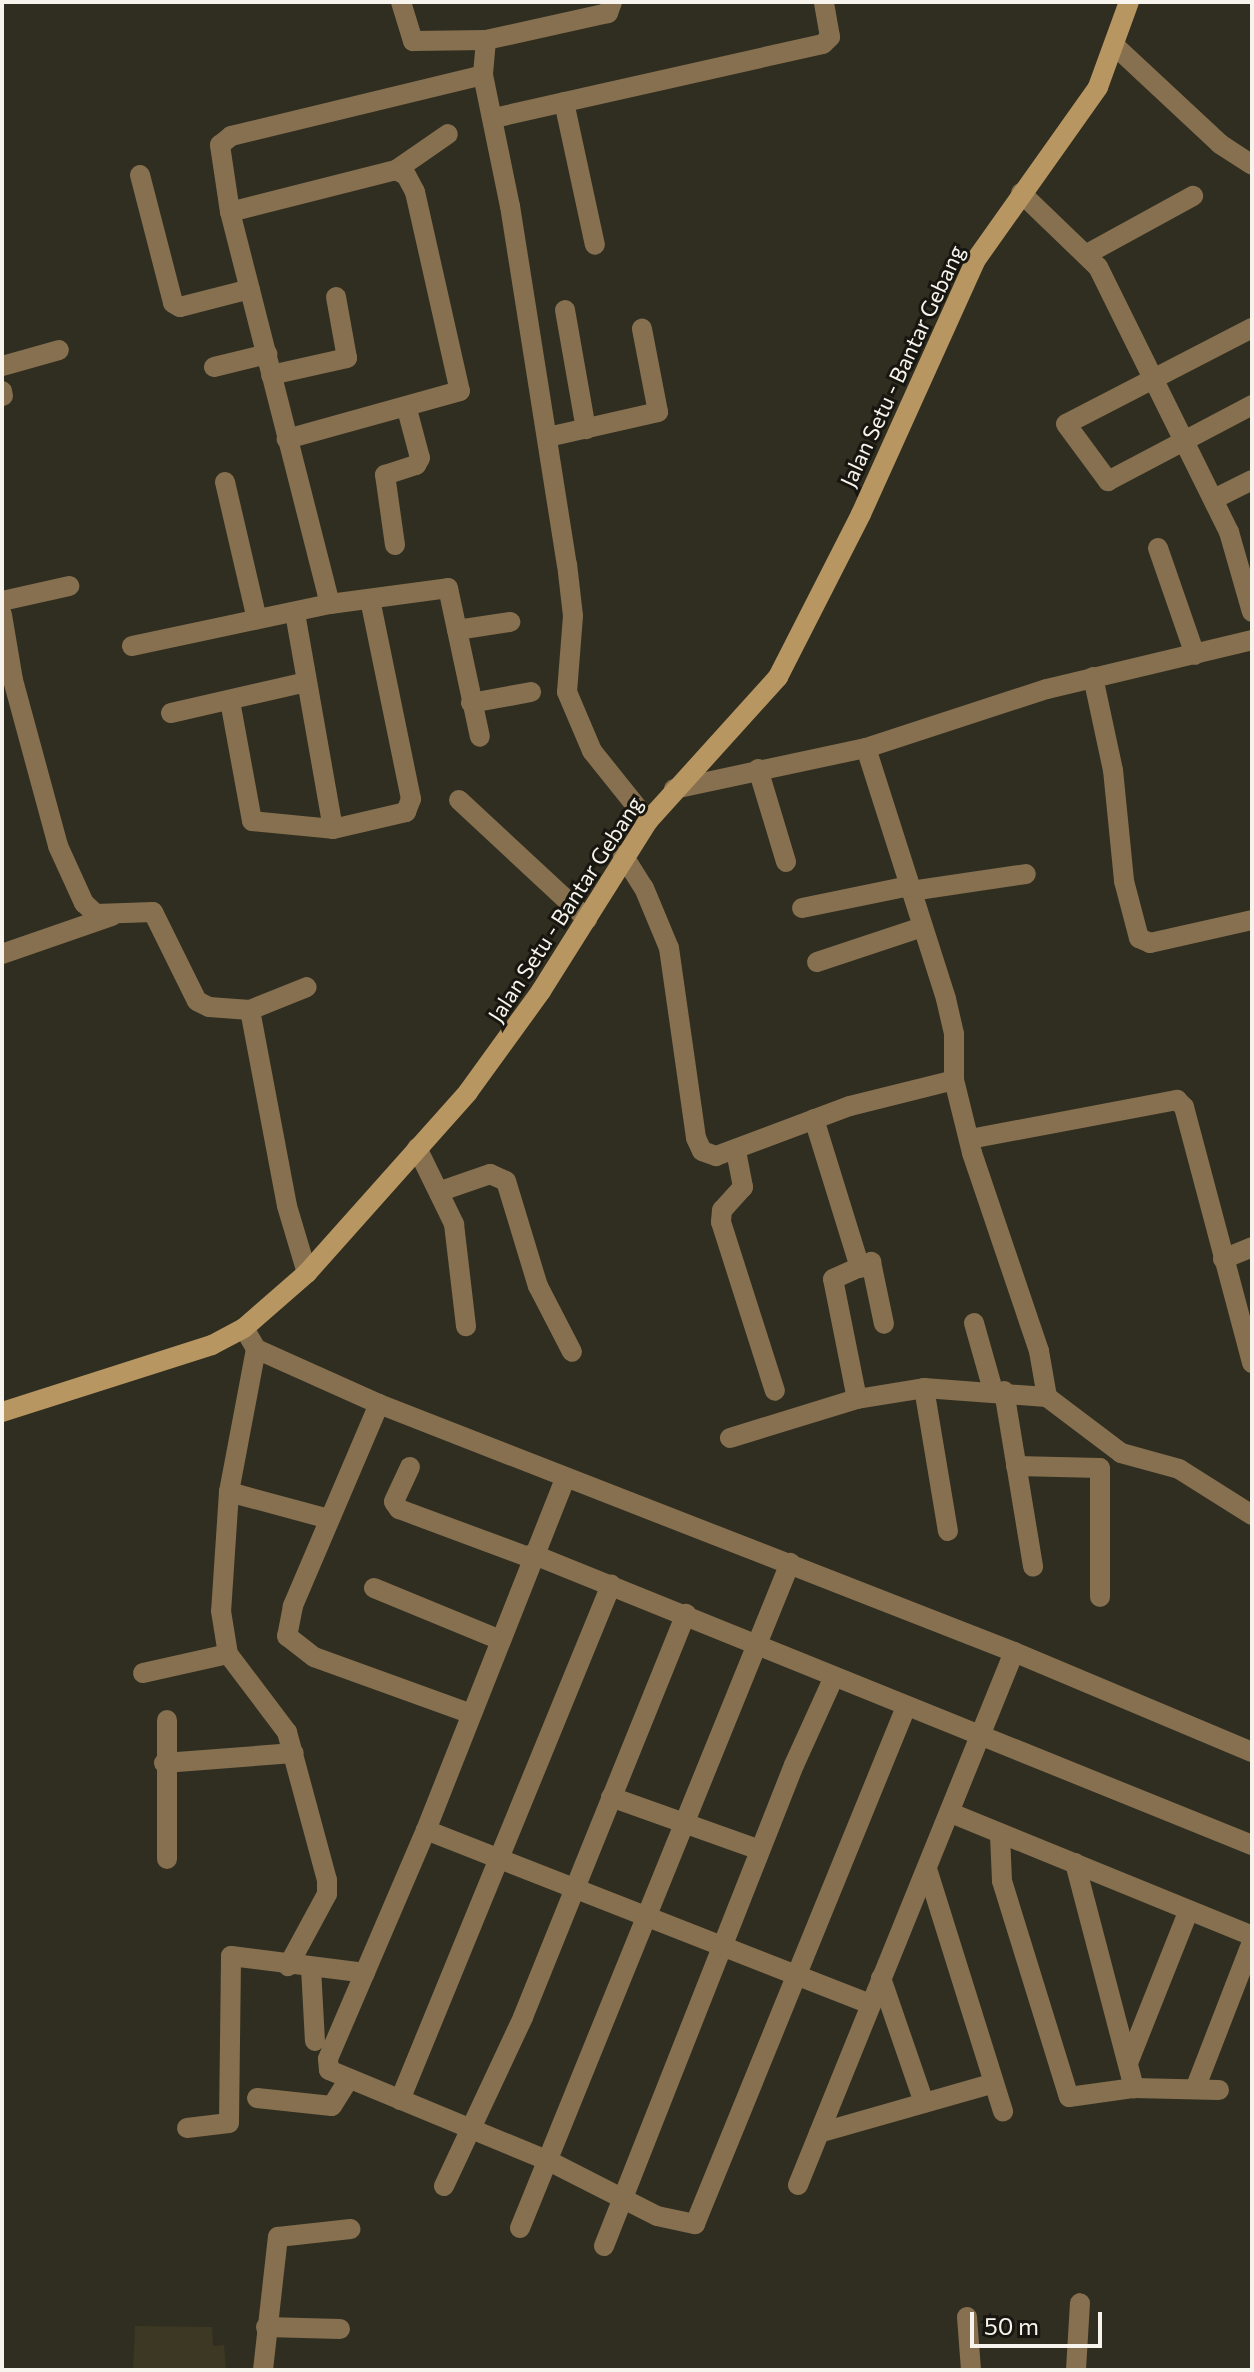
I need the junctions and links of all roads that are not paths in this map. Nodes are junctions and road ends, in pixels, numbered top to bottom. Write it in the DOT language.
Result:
graph roads {
  1 [pos="401,2"];
  2 [pos="557,2"];
  3 [pos="612,2"];
  4 [pos="824,2"];
  5 [pos="1129,2"];
  6 [pos="562,23"];
  7 [pos="486,40"];
  8 [pos="1114,45"];
  9 [pos="483,75"];
  10 [pos="564,102"];
  11 [pos="494,118"];
  12 [pos="448,134"];
  13 [pos="1252,165"];
  14 [pos="396,170"];
  15 [pos="140,175"];
  16 [pos="1021,193"];
  17 [pos="1193,196"];
  18 [pos="230,212"];
  19 [pos="595,245"];
  20 [pos="1087,254"];
  21 [pos="250,289"];
  22 [pos="336,297"];
  23 [pos="565,310"];
  24 [pos="1252,328"];
  25 [pos="642,329"];
  26 [pos="59,350"];
  27 [pos="269,364"];
  28 [pos="2,366"];
  29 [pos="214,367"];
  30 [pos="1152,377"];
  31 [pos="1252,405"];
  32 [pos="407,409"];
  33 [pos="586,429"];
  34 [pos="548,437"];
  35 [pos="1183,438"];
  36 [pos="287,439"];
  37 [pos="1252,480"];
  38 [pos="225,482"];
  39 [pos="1214,499"];
  40 [pos="395,545"];
  41 [pos="1158,548"];
  42 [pos="1246,560"];
  43 [pos="69,586"];
  44 [pos="370,599"];
  45 [pos="2,601"];
  46 [pos="330,604"];
  47 [pos="1252,612"];
  48 [pos="295,613"];
  49 [pos="2,615"];
  50 [pos="257,619"];
  51 [pos="510,622"];
  52 [pos="457,630"];
  53 [pos="1252,640"];
  54 [pos="132,646"];
  55 [pos="1195,655"];
  56 [pos="1093,677"];
  57 [pos="8,681"];
  58 [pos="306,682"];
  59 [pos="531,692"];
  60 [pos="230,701"];
  61 [pos="471,703"];
  62 [pos="171,713"];
  63 [pos="480,737"];
  64 [pos="866,748"];
  65 [pos="758,769"];
  66 [pos="674,789"];
  67 [pos="459,800"];
  68 [pos="648,821"];
  69 [pos="333,829"];
  70 [pos="623,855"];
  71 [pos="786,862"];
  72 [pos="1026,874"];
  73 [pos="910,888"];
  74 [pos="802,908"];
  75 [pos="113,916"];
  76 [pos="587,919"];
  77 [pos="1252,920"];
  78 [pos="922,927"];
  79 [pos="2,954"];
  80 [pos="817,962"];
  81 [pos="307,987"];
  82 [pos="250,1010"];
  83 [pos="954,1080"];
  84 [pos="814,1119"];
  85 [pos="970,1139"];
  86 [pos="417,1148"];
  87 [pos="736,1151"];
  88 [pos="441,1191"];
  89 [pos="1252,1247"];
  90 [pos="1223,1259"];
  91 [pos="860,1268"];
  92 [pos="307,1273"];
  93 [pos="974,1323"];
  94 [pos="884,1324"];
  95 [pos="466,1326"];
  96 [pos="244,1328"];
  97 [pos="256,1349"];
  98 [pos="572,1352"];
  99 [pos="1252,1363"];
  100 [pos="924,1388"];
  101 [pos="775,1391"];
  102 [pos="998,1391"];
  103 [pos="1047,1397"];
  104 [pos="857,1399"];
  105 [pos="379,1404"];
  106 [pos="2,1412"];
  107 [pos="730,1438"];
  108 [pos="1016,1466"];
  109 [pos="410,1467"];
  110 [pos="565,1479"];
  111 [pos="229,1492"];
  112 [pos="1252,1515"];
  113 [pos="329,1519"];
  114 [pos="948,1531"];
  115 [pos="532,1556"];
  116 [pos="790,1563"];
  117 [pos="1033,1567"];
  118 [pos="611,1585"];
  119 [pos="374,1588"];
  120 [pos="1100,1597"];
  121 [pos="686,1614"];
  122 [pos="498,1639"];
  123 [pos="758,1645"];
  124 [pos="1014,1652"];
  125 [pos="228,1654"];
  126 [pos="143,1673"];
  127 [pos="834,1677"];
  128 [pos="906,1707"];
  129 [pos="469,1713"];
  130 [pos="167,1720"];
  131 [pos="980,1736"];
  132 [pos="1252,1752"];
  133 [pos="294,1753"];
  134 [pos="164,1763"];
  135 [pos="611,1797"];
  136 [pos="951,1813"];
  137 [pos="684,1822"];
  138 [pos="426,1830"];
  139 [pos="1000,1835"];
  140 [pos="1252,1845"];
  141 [pos="760,1850"];
  142 [pos="167,1859"];
  143 [pos="501,1861"];
  144 [pos="1075,1863"];
  145 [pos="928,1872"];
  146 [pos="576,1889"];
  147 [pos="1188,1912"];
  148 [pos="649,1916"];
  149 [pos="1252,1939"];
  150 [pos="722,1946"];
  151 [pos="288,1966"];
  152 [pos="311,1968"];
  153 [pos="365,1973"];
  154 [pos="797,1975"];
  155 [pos="881,1978"];
  156 [pos="871,2004"];
  157 [pos="315,2041"];
  158 [pos="1128,2063"];
  159 [pos="347,2082"];
  160 [pos="994,2083"];
  161 [pos="1134,2088"];
  162 [pos="1195,2089"];
  163 [pos="1219,2090"];
  164 [pos="257,2098"];
  165 [pos="400,2100"];
  166 [pos="924,2103"];
  167 [pos="1003,2112"];
  168 [pos="472,2127"];
  169 [pos="187,2128"];
  170 [pos="819,2133"];
  171 [pos="549,2161"];
  172 [pos="798,2185"];
  173 [pos="444,2186"];
  174 [pos="624,2197"];
  175 [pos="520,2228"];
  176 [pos="351,2229"];
  177 [pos="604,2246"];
  178 [pos="1080,2303"];
  179 [pos="967,2317"];
  180 [pos="266,2327"];
  181 [pos="340,2329"];
  182 [pos="263,2370"];
  183 [pos="971,2370"];
  184 [pos="1076,2370"];
  1 -- 7 [label="street"];
  2 -- 6 [label="street"];
  3 -- 6 [label="street"];
  4 -- 10 [label="street"];
  5 -- 8 [label="main road, Jalan Setu - Bantar Gebang"];
  6 -- 7 [label="street"];
  7 -- 9 [label="street"];
  8 -- 13 [label="street"];
  8 -- 16 [label="main road, Jalan Setu - Bantar Gebang"];
  9 -- 11 [label="street"];
  9 -- 18 [label="street"];
  10 -- 11 [label="street"];
  10 -- 19 [label="street"];
  11 -- 34 [label="street"];
  12 -- 14 [label="street"];
  14 -- 18 [label="street"];
  14 -- 32 [label="street"];
  15 -- 21 [label="street"];
  16 -- 20 [label="street"];
  16 -- 66 [label="main road, Jalan Setu - Bantar Gebang"];
  17 -- 20 [label="street"];
  18 -- 21 [label="street"];
  20 -- 30 [label="street"];
  21 -- 27 [label="street"];
  22 -- 27 [label="street"];
  23 -- 33 [label="street"];
  24 -- 30 [label="street"];
  25 -- 33 [label="street"];
  26 -- 28 [label="street"];
  27 -- 29 [label="street"];
  27 -- 36 [label="street"];
  30 -- 35 [label="street"];
  30 -- 35 [label="street"];
  31 -- 35 [label="street"];
  32 -- 36 [label="street"];
  32 -- 40 [label="street"];
  33 -- 34 [label="street"];
  34 -- 68 [label="street"];
  35 -- 39 [label="street"];
  36 -- 46 [label="street"];
  37 -- 39 [label="street"];
  38 -- 50 [label="street"];
  39 -- 42 [label="street"];
  41 -- 55 [label="street"];
  42 -- 47 [label="street"];
  43 -- 45 [label="street"];
  44 -- 46 [label="street"];
  44 -- 52 [label="street"];
  44 -- 69 [label="street"];
  46 -- 48 [label="street"];
  48 -- 50 [label="street"];
  48 -- 58 [label="street"];
  49 -- 57 [label="street"];
  50 -- 54 [label="street"];
  51 -- 52 [label="street"];
  52 -- 61 [label="street"];
  53 -- 55 [label="street"];
  55 -- 56 [label="street"];
  56 -- 64 [label="street"];
  56 -- 77 [label="street"];
  57 -- 75 [label="street"];
  58 -- 60 [label="street"];
  58 -- 69 [label="street"];
  59 -- 61 [label="street"];
  60 -- 62 [label="street"];
  60 -- 69 [label="street"];
  61 -- 63 [label="street"];
  64 -- 65 [label="street"];
  64 -- 73 [label="street"];
  65 -- 66 [label="street"];
  65 -- 71 [label="street"];
  66 -- 68 [label="main road, Jalan Setu - Bantar Gebang"];
  67 -- 76 [label="street"];
  68 -- 70 [label="main road, Jalan Setu - Bantar Gebang"];
  70 -- 76 [label="main road, Jalan Setu - Bantar Gebang"];
  70 -- 87 [label="street"];
  72 -- 73 [label="street"];
  73 -- 74 [label="street"];
  73 -- 78 [label="street"];
  75 -- 79 [label="street"];
  75 -- 82 [label="street"];
  76 -- 86 [label="main road, Jalan Setu - Bantar Gebang"];
  78 -- 80 [label="street"];
  78 -- 83 [label="street"];
  81 -- 82 [label="street"];
  82 -- 92 [label="street"];
  83 -- 84 [label="street"];
  83 -- 85 [label="street"];
  84 -- 87 [label="street"];
  84 -- 91 [label="street"];
  85 -- 90 [label="street"];
  85 -- 103 [label="street"];
  86 -- 88 [label="street"];
  86 -- 92 [label="main road, Jalan Setu - Bantar Gebang"];
  87 -- 101 [label="street"];
  88 -- 95 [label="street"];
  88 -- 98 [label="street"];
  89 -- 90 [label="street"];
  90 -- 99 [label="street"];
  91 -- 94 [label="street"];
  91 -- 104 [label="street"];
  92 -- 96 [label="main road, Jalan Setu - Bantar Gebang"];
  93 -- 102 [label="street"];
  96 -- 97 [label="street"];
  96 -- 106 [label="main road, Jalan Setu - Bantar Gebang"];
  97 -- 105 [label="street"];
  97 -- 111 [label="street"];
  100 -- 102 [label="street"];
  100 -- 104 [label="street"];
  100 -- 114 [label="street"];
  102 -- 103 [label="street"];
  102 -- 108 [label="street"];
  103 -- 112 [label="street"];
  104 -- 107 [label="street"];
  105 -- 110 [label="street"];
  105 -- 113 [label="street"];
  108 -- 117 [label="street"];
  108 -- 120 [label="street"];
  109 -- 115 [label="street"];
  110 -- 115 [label="street"];
  110 -- 116 [label="street"];
  111 -- 113 [label="street"];
  111 -- 125 [label="street"];
  113 -- 129 [label="street"];
  115 -- 118 [label="street"];
  115 -- 122 [label="street"];
  116 -- 123 [label="street"];
  116 -- 124 [label="street"];
  118 -- 121 [label="street"];
  118 -- 143 [label="street"];
  119 -- 122 [label="street"];
  121 -- 123 [label="street"];
  121 -- 135 [label="street"];
  122 -- 129 [label="street"];
  123 -- 127 [label="street"];
  123 -- 137 [label="street"];
  124 -- 131 [label="street"];
  124 -- 132 [label="street"];
  125 -- 126 [label="street"];
  125 -- 133 [label="street"];
  127 -- 128 [label="street"];
  127 -- 141 [label="street"];
  128 -- 131 [label="street"];
  128 -- 154 [label="street"];
  129 -- 138 [label="street"];
  130 -- 134 [label="street"];
  131 -- 136 [label="street"];
  131 -- 140 [label="street"];
  133 -- 134 [label="street"];
  133 -- 151 [label="street"];
  134 -- 142 [label="street"];
  135 -- 137 [label="street"];
  135 -- 146 [label="street"];
  136 -- 139 [label="street"];
  136 -- 145 [label="street"];
  137 -- 141 [label="street"];
  137 -- 148 [label="street"];
  138 -- 143 [label="street"];
  138 -- 153 [label="street"];
  139 -- 144 [label="street"];
  139 -- 161 [label="street"];
  141 -- 150 [label="street"];
  143 -- 146 [label="street"];
  143 -- 165 [label="street"];
  144 -- 147 [label="street"];
  144 -- 158 [label="street"];
  145 -- 155 [label="street"];
  145 -- 160 [label="street"];
  146 -- 148 [label="street"];
  146 -- 168 [label="street"];
  147 -- 149 [label="street"];
  147 -- 158 [label="street"];
  148 -- 150 [label="street"];
  148 -- 171 [label="street"];
  149 -- 162 [label="street"];
  150 -- 154 [label="street"];
  150 -- 174 [label="street"];
  151 -- 152 [label="street"];
  151 -- 169 [label="street"];
  152 -- 153 [label="street"];
  152 -- 157 [label="street"];
  153 -- 159 [label="street"];
  154 -- 156 [label="street"];
  154 -- 174 [label="street"];
  155 -- 156 [label="street"];
  155 -- 166 [label="street"];
  156 -- 170 [label="street"];
  158 -- 161 [label="street"];
  159 -- 164 [label="street"];
  159 -- 165 [label="street"];
  160 -- 166 [label="street"];
  160 -- 167 [label="street"];
  161 -- 162 [label="street"];
  162 -- 163 [label="street"];
  165 -- 168 [label="street"];
  166 -- 170 [label="street"];
  168 -- 171 [label="street"];
  168 -- 173 [label="street"];
  170 -- 172 [label="street"];
  171 -- 174 [label="street"];
  171 -- 175 [label="street"];
  174 -- 177 [label="street"];
  176 -- 180 [label="street"];
  178 -- 184 [label="street"];
  179 -- 183 [label="street"];
  180 -- 181 [label="street"];
  180 -- 182 [label="street"];
}
